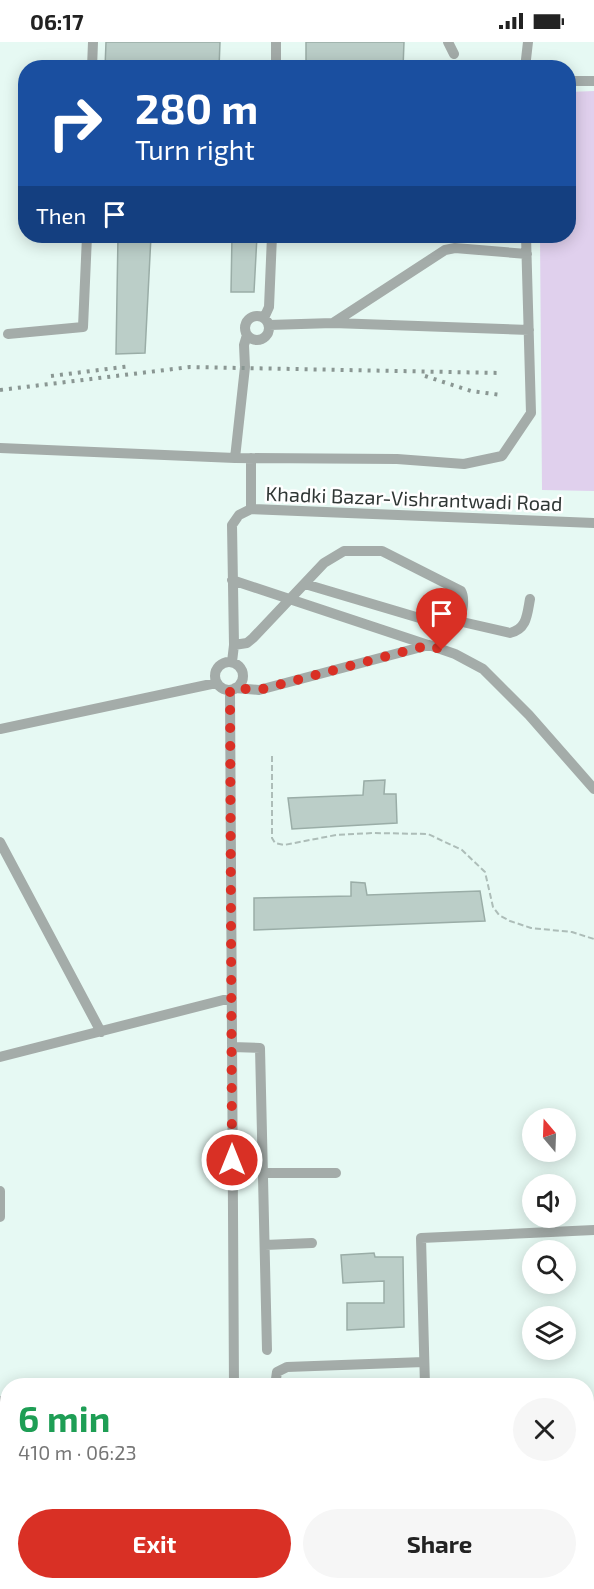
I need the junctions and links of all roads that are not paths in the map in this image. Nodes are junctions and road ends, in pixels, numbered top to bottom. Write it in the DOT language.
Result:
graph roads {
  1 [pos="93,42"];
  2 [pos="276,42"];
  3 [pos="448,42"];
  4 [pos="528,42"];
  5 [pos="454,54"];
  6 [pos="93,60"];
  7 [pos="276,60"];
  8 [pos="526,60"];
  9 [pos="576,81"];
  10 [pos="594,81"];
  11 [pos="87,243"];
  12 [pos="272,243"];
  13 [pos="526,243"];
  14 [pos="527,254"];
  15 [pos="266,322"];
  16 [pos="333,323"];
  17 [pos="529,330"];
  18 [pos="8,334"];
  19 [pos="247,335"];
  20 [pos="0,448"];
  21 [pos="235,458"];
  22 [pos="251,459"];
  23 [pos="251,509"];
  24 [pos="594,523"];
  25 [pos="232,580"];
  26 [pos="305,584"];
  27 [pos="288,599"];
  28 [pos="530,599"];
  29 [pos="458,621"];
  30 [pos="234,645"];
  31 [pos="429,645"];
  32 [pos="232,662"];
  33 [pos="216,683"];
  34 [pos="233,689"];
  35 [pos="0,729"];
  36 [pos="593,787"];
  37 [pos="0,842"];
  38 [pos="231,998"];
  39 [pos="101,1032"];
  40 [pos="232,1047"];
  41 [pos="0,1057"];
  42 [pos="263,1173"];
  43 [pos="336,1173"];
  44 [pos="0,1191"];
  45 [pos="0,1217"];
  46 [pos="594,1230"];
  47 [pos="312,1243"];
  48 [pos="265,1245"];
  49 [pos="267,1350"];
  50 [pos="424,1362"];
  51 [pos="234,1378"];
  52 [pos="276,1378"];
  53 [pos="425,1378"];
  1 -- 6 [label="street"];
  2 -- 7 [label="street"];
  3 -- 5 [label="street"];
  4 -- 8 [label="street"];
  9 -- 10 [label="street"];
  11 -- 18 [label="street"];
  12 -- 15 [label="street"];
  13 -- 14 [label="street"];
  14 -- 16 [label="street"];
  14 -- 17 [label="street"];
  15 -- 16 [label="street"];
  15 -- 19 [label="street"];
  15 -- 19 [label="street"];
  16 -- 17 [label="street"];
  17 -- 22 [label="street"];
  19 -- 21 [label="street"];
  20 -- 21 [label="street"];
  21 -- 22 [label="street"];
  22 -- 23 [label="street"];
  23 -- 24 [label="street, Khadki Bazar-Vishrantwadi Road"];
  23 -- 25 [label="street, Khadki Bazar-Vishrantwadi Road"];
  25 -- 27 [label="street"];
  25 -- 30 [label="street, Khadki Bazar-Vishrantwadi Road"];
  26 -- 27 [label="street"];
  26 -- 29 [label="street"];
  26 -- 29 [label="street"];
  27 -- 30 [label="street"];
  27 -- 31 [label="street"];
  28 -- 29 [label="street"];
  30 -- 32 [label="street, Khadki Bazar-Vishrantwadi Road"];
  31 -- 34 [label="street"];
  31 -- 36 [label="street"];
  32 -- 33 [label="street"];
  32 -- 34 [label="street"];
  33 -- 34 [label="street"];
  33 -- 35 [label="street"];
  34 -- 38 [label="street"];
  37 -- 39 [label="street"];
  38 -- 39 [label="street"];
  38 -- 40 [label="street"];
  39 -- 41 [label="street"];
  40 -- 42 [label="street"];
  40 -- 51 [label="street"];
  42 -- 43 [label="street"];
  42 -- 48 [label="street"];
  44 -- 45 [label="street"];
  46 -- 50 [label="street"];
  47 -- 48 [label="street"];
  48 -- 49 [label="street"];
  50 -- 52 [label="street"];
  50 -- 53 [label="street"];
}
